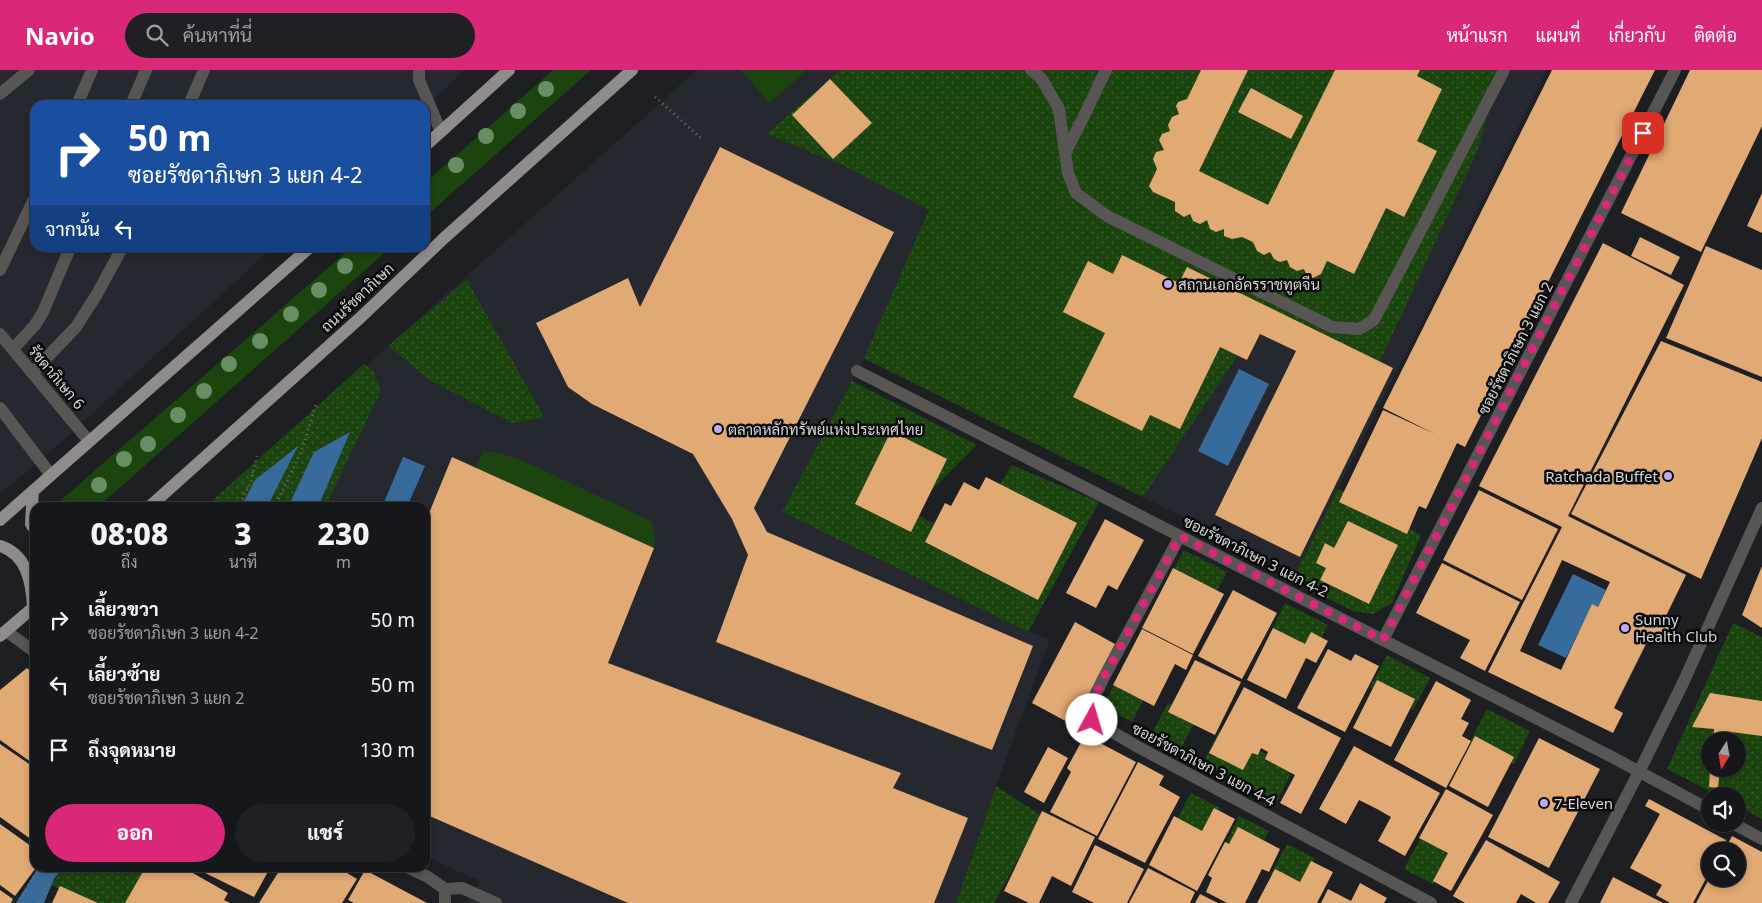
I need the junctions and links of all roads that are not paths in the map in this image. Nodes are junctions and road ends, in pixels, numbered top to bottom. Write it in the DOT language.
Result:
graph roads {
  1 [pos="30,70"];
  2 [pos="92,70"];
  3 [pos="146,70"];
  4 [pos="204,70"];
  5 [pos="420,70"];
  6 [pos="509,70"];
  7 [pos="632,70"];
  8 [pos="1031,70"];
  9 [pos="1106,70"];
  10 [pos="1504,70"];
  11 [pos="1675,70"];
  12 [pos="0,94"];
  13 [pos="79,100"];
  14 [pos="133,100"];
  15 [pos="192,100"];
  16 [pos="427,100"];
  17 [pos="430,106"];
  18 [pos="441,132"];
  19 [pos="430,142"];
  20 [pos="1064,153"];
  21 [pos="30,207"];
  22 [pos="430,251"];
  23 [pos="68,252"];
  24 [pos="120,252"];
  25 [pos="304,252"];
  26 [pos="429,252"];
  27 [pos="0,270"];
  28 [pos="0,334"];
  29 [pos="13,349"];
  30 [pos="857,371"];
  31 [pos="33,372"];
  32 [pos="0,408"];
  33 [pos="88,440"];
  34 [pos="51,475"];
  35 [pos="33,491"];
  36 [pos="32,502"];
  37 [pos="155,502"];
  38 [pos="1762,508"];
  39 [pos="0,520"];
  40 [pos="1180,536"];
  41 [pos="0,546"];
  42 [pos="30,583"];
  43 [pos="30,610"];
  44 [pos="3,633"];
  45 [pos="1383,640"];
  46 [pos="30,649"];
  47 [pos="1639,772"];
  48 [pos="1701,805"];
  49 [pos="1746,830"];
  50 [pos="1762,839"];
  51 [pos="417,872"];
  52 [pos="445,889"];
  53 [pos="489,901"];
  54 [pos="445,903"];
  55 [pos="1431,903"];
  56 [pos="1571,903"];
  1 -- 12 [label="street"];
  2 -- 13 [label="street"];
  3 -- 14 [label="street"];
  4 -- 15 [label="street"];
  5 -- 16 [label="street"];
  6 -- 18 [label="main road"];
  7 -- 22 [label="main road, ถนนรัชดาภิเษก"];
  8 -- 20 [label="street"];
  9 -- 20 [label="street"];
  10 -- 20 [label="street"];
  11 -- 45 [label="street, ซอยรัชดาภิเษก 3 แยก 2"];
  17 -- 18 [label="street"];
  18 -- 19 [label="main road"];
  21 -- 27 [label="street"];
  23 -- 29 [label="street"];
  24 -- 31 [label="street"];
  25 -- 33 [label="main road"];
  26 -- 37 [label="main road, ถนนรัชดาภิเษก"];
  28 -- 29 [label="street, รัชดาภิเษก 6"];
  29 -- 31 [label="street, รัชดาภิเษก 6"];
  30 -- 40 [label="street, ซอยรัชดาภิเษก 3 แยก 4-2"];
  31 -- 33 [label="street, รัชดาภิเษก 6"];
  32 -- 34 [label="street"];
  33 -- 34 [label="main road"];
  34 -- 35 [label="main road"];
  35 -- 36 [label="main road"];
  35 -- 39 [label="main road"];
  38 -- 47 [label="street"];
  40 -- 45 [label="street, ซอยรัชดาภิเษก 3 แยก 4-2"];
  40 -- 55 [label="street, ซอยรัชดาภิเษก 3 แยก 4-4"];
  41 -- 42 [label="main road"];
  43 -- 44 [label="main road"];
  44 -- 46 [label="street"];
  45 -- 47 [label="street, ซอยรัชดาภิเษก 3 แยก 4-2"];
  47 -- 48 [label="street, ซอยรัชดาภิเษก 3 แยก 4-2"];
  47 -- 56 [label="street"];
  49 -- 50 [label="street"];
  51 -- 52 [label="street"];
  52 -- 53 [label="street"];
  52 -- 54 [label="street"];
}
